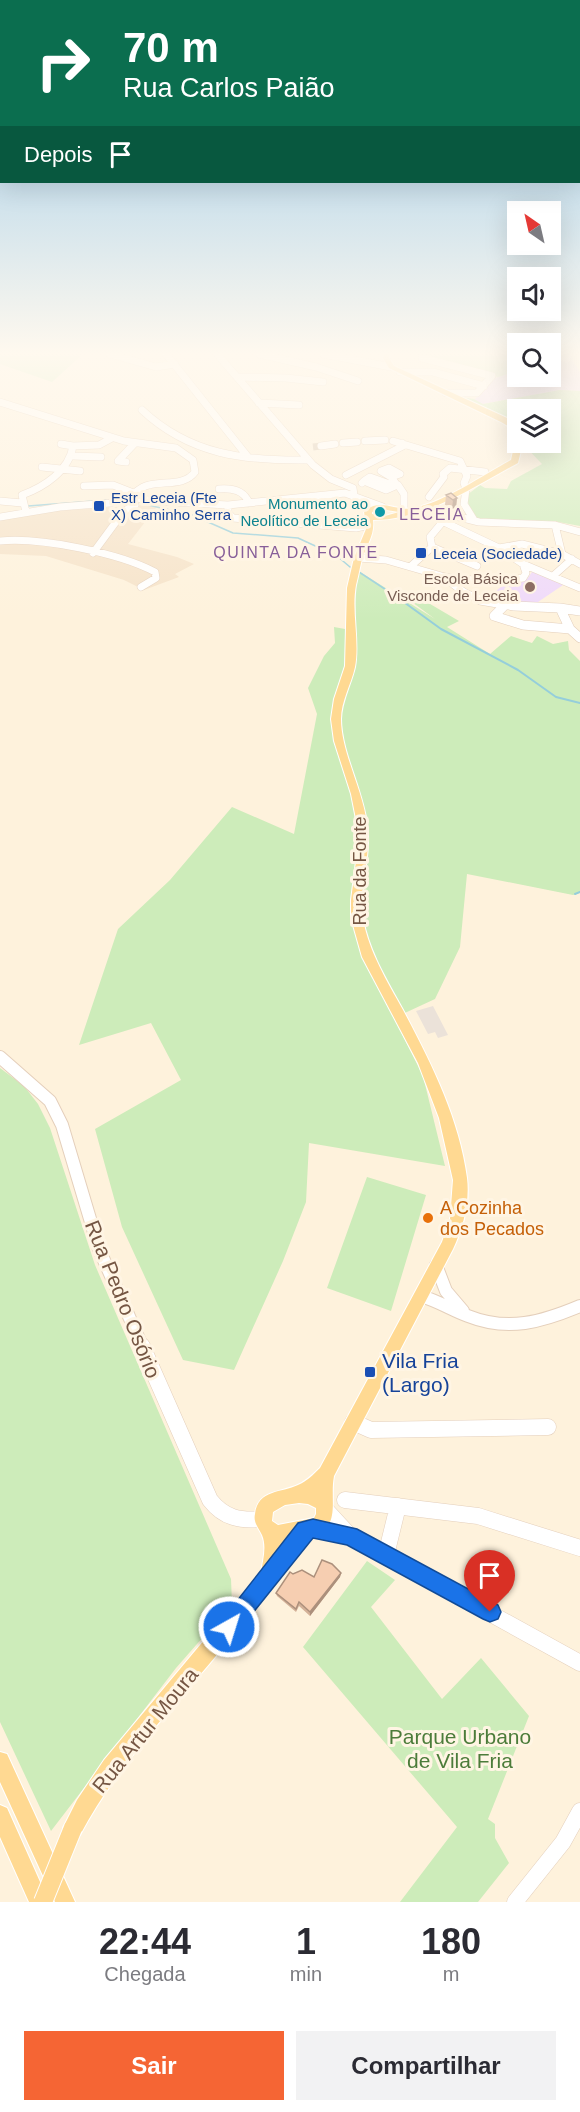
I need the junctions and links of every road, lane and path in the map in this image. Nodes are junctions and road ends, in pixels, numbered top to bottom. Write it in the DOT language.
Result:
graph roads {
  1 [pos="103,443"];
  2 [pos="129,443"];
  3 [pos="191,443"];
  4 [pos="237,443"];
  5 [pos="293,443"];
  6 [pos="344,443"];
  7 [pos="402,443"];
  8 [pos="61,444"];
  9 [pos="134,444"];
  10 [pos="73,446"];
  11 [pos="321,446"];
  12 [pos="310,447"];
  13 [pos="518,453"];
  14 [pos="73,456"];
  15 [pos="101,457"];
  16 [pos="248,457"];
  17 [pos="308,460"];
  18 [pos="119,461"];
  19 [pos="42,466"];
  20 [pos="62,468"];
  21 [pos="465,470"];
  22 [pos="80,471"];
  23 [pos="485,472"];
  24 [pos="337,477"];
  25 [pos="391,477"];
  26 [pos="396,485"];
  27 [pos="84,486"];
  28 [pos="358,486"];
  29 [pos="219,489"];
  30 [pos="466,489"];
  31 [pos="420,493"];
  32 [pos="429,497"];
  33 [pos="362,499"];
  34 [pos="132,500"];
  35 [pos="0,501"];
  36 [pos="22,503"];
  37 [pos="249,503"];
  38 [pos="228,505"];
  39 [pos="431,506"];
  40 [pos="406,511"];
  41 [pos="26,512"];
  42 [pos="368,513"];
  43 [pos="386,513"];
  44 [pos="0,517"];
  45 [pos="446,519"];
  46 [pos="474,520"];
  47 [pos="551,525"];
  48 [pos="580,526"];
  49 [pos="370,529"];
  50 [pos="580,532"];
  51 [pos="0,541"];
  52 [pos="432,547"];
  53 [pos="499,548"];
  54 [pos="93,553"];
  55 [pos="360,554"];
  56 [pos="562,554"];
  57 [pos="572,559"];
  58 [pos="523,564"];
  59 [pos="580,564"];
  60 [pos="411,566"];
  61 [pos="477,566"];
  62 [pos="553,576"];
  63 [pos="580,576"];
  64 [pos="445,577"];
  65 [pos="571,583"];
  66 [pos="141,587"];
  67 [pos="580,588"];
  68 [pos="506,604"];
  69 [pos="560,608"];
  70 [pos="580,611"];
  71 [pos="570,629"];
  72 [pos="580,638"];
  73 [pos="0,1057"];
  74 [pos="436,1265"];
  75 [pos="421,1296"];
  76 [pos="580,1306"];
  77 [pos="470,1317"];
  78 [pos="353,1422"];
  79 [pos="548,1427"];
  80 [pos="326,1474"];
  81 [pos="294,1497"];
  82 [pos="345,1500"];
  83 [pos="324,1506"];
  84 [pos="398,1506"];
  85 [pos="266,1525"];
  86 [pos="309,1529"];
  87 [pos="350,1536"];
  88 [pos="580,1548"];
  89 [pos="386,1555"];
  90 [pos="270,1572"];
  91 [pos="580,1663"];
  92 [pos="0,1761"];
  93 [pos="580,1811"];
  94 [pos="0,1815"];
  95 [pos="41,1902"];
  96 [pos="65,1902"];
  97 [pos="515,1902"];
  1 -- 10 [label="street"];
  2 -- 9 [label="street"];
  3 -- 16 [label="street"];
  4 -- 16 [label="street"];
  5 -- 17 [label="street"];
  6 -- 11 [label="street"];
  7 -- 21 [label="street"];
  7 -- 24 [label="street"];
  8 -- 10 [label="street"];
  9 -- 18 [label="street"];
  9 -- 34 [label="street"];
  10 -- 14 [label="street"];
  12 -- 24 [label="street"];
  13 -- 30 [label="main road"];
  14 -- 15 [label="street"];
  14 -- 20 [label="street"];
  16 -- 17 [label="street"];
  17 -- 24 [label="street"];
  19 -- 20 [label="street"];
  20 -- 22 [label="street"];
  20 -- 36 [label="street"];
  21 -- 23 [label="street"];
  21 -- 30 [label="street"];
  21 -- 32 [label="street"];
  24 -- 28 [label="street"];
  25 -- 26 [label="street"];
  26 -- 28 [label="street"];
  26 -- 40 [label="street"];
  27 -- 34 [label="street"];
  28 -- 33 [label="street"];
  28 -- 37 [label="street"];
  29 -- 37 [label="street"];
  30 -- 39 [label="main road"];
  30 -- 46 [label="street"];
  31 -- 32 [label="street"];
  32 -- 39 [label="street"];
  33 -- 42 [label="street"];
  33 -- 43 [label="street"];
  34 -- 38 [label="street"];
  34 -- 41 [label="street"];
  34 -- 54 [label="street"];
  35 -- 36 [label="street"];
  36 -- 41 [label="street"];
  37 -- 38 [label="street"];
  38 -- 49 [label="street"];
  39 -- 40 [label="main road"];
  39 -- 45 [label="street"];
  40 -- 43 [label="main road"];
  41 -- 44 [label="street"];
  42 -- 43 [label="main road"];
  42 -- 49 [label="main road"];
  43 -- 49 [label="main road"];
  45 -- 46 [label="street"];
  45 -- 52 [label="street"];
  45 -- 53 [label="street"];
  46 -- 47 [label="street"];
  47 -- 48 [label="street"];
  47 -- 50 [label="street"];
  47 -- 56 [label="street"];
  49 -- 55 [label="main road, Rua da Fonte"];
  51 -- 54 [label="street"];
  52 -- 60 [label="street"];
  52 -- 61 [label="street"];
  53 -- 56 [label="street"];
  53 -- 58 [label="street"];
  54 -- 66 [label="street"];
  55 -- 60 [label="street"];
  55 -- 74 [label="main road, Rua da Fonte"];
  56 -- 57 [label="street"];
  57 -- 59 [label="street"];
  57 -- 62 [label="street"];
  58 -- 62 [label="street"];
  58 -- 64 [label="street"];
  60 -- 64 [label="street"];
  62 -- 65 [label="street"];
  63 -- 65 [label="street"];
  64 -- 68 [label="street"];
  65 -- 67 [label="street"];
  68 -- 69 [label="street"];
  68 -- 71 [label="street"];
  69 -- 70 [label="street"];
  69 -- 71 [label="street"];
  71 -- 72 [label="street"];
  73 -- 85 [label="street, Rua Pedro Osório"];
  74 -- 75 [label="main road"];
  74 -- 77 [label="street"];
  75 -- 77 [label="street"];
  75 -- 78 [label="main road"];
  76 -- 77 [label="street"];
  78 -- 79 [label="street"];
  78 -- 80 [label="main road"];
  80 -- 81 [label="main road"];
  80 -- 83 [label="main road"];
  81 -- 83 [label="main road"];
  81 -- 85 [label="main road"];
  82 -- 84 [label="street"];
  83 -- 86 [label="main road, Rua Artur Moura"];
  83 -- 87 [label="street"];
  84 -- 88 [label="street"];
  84 -- 89 [label="street"];
  85 -- 86 [label="main road"];
  85 -- 90 [label="main road"];
  86 -- 87 [label="street"];
  86 -- 90 [label="main road, Rua Artur Moura"];
  87 -- 89 [label="street"];
  89 -- 91 [label="street"];
  90 -- 95 [label="main road, Rua Artur Moura, bridge"];
  92 -- 96 [label="main road"];
  93 -- 97 [label="street"];
  94 -- 95 [label="main road"];
}
